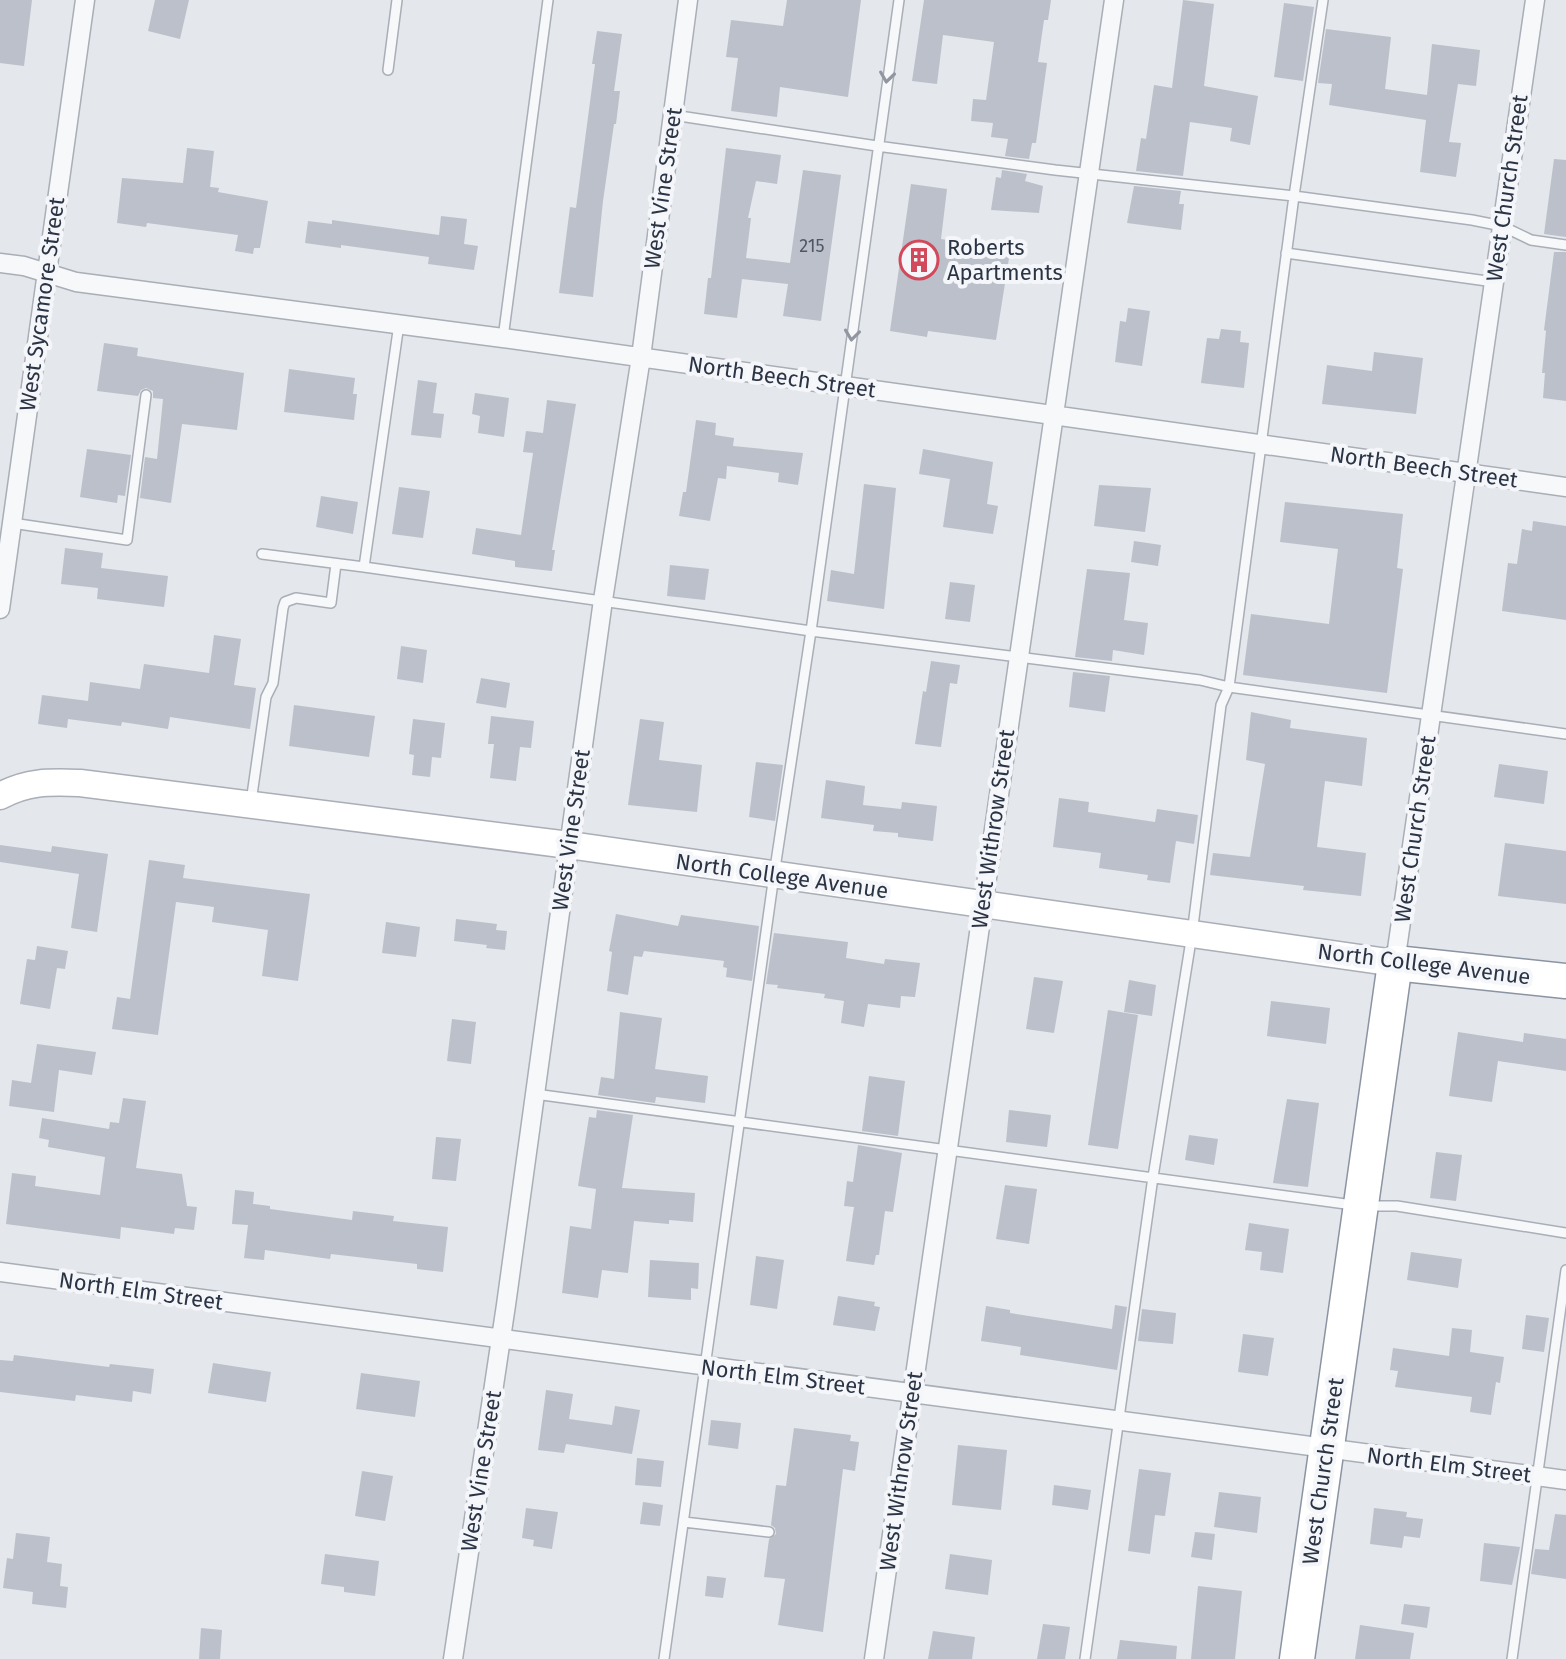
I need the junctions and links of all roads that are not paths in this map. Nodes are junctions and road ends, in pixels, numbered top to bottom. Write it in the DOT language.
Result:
graph roads {
  1 [pos="85,0"];
  2 [pos="397,0"];
  3 [pos="548,0"];
  4 [pos="688,0"];
  5 [pos="899,0"];
  6 [pos="1114,0"];
  7 [pos="1323,0"];
  8 [pos="1535,0"];
  9 [pos="388,70"];
  10 [pos="673,115"];
  11 [pos="877,146"];
  12 [pos="1088,174"];
  13 [pos="1294,196"];
  14 [pos="1502,226"];
  15 [pos="1566,245"];
  16 [pos="1286,253"];
  17 [pos="0,263"];
  18 [pos="47,273"];
  19 [pos="1494,282"];
  20 [pos="399,324"];
  21 [pos="503,338"];
  22 [pos="641,357"];
  23 [pos="845,387"];
  24 [pos="146,395"];
  25 [pos="1053,415"];
  26 [pos="1262,444"];
  27 [pos="1467,472"];
  28 [pos="1566,487"];
  29 [pos="12,523"];
  30 [pos="262,554"];
  31 [pos="336,564"];
  32 [pos="364,567"];
  33 [pos="603,600"];
  34 [pos="0,608"];
  35 [pos="811,631"];
  36 [pos="1018,658"];
  37 [pos="1229,687"];
  38 [pos="1432,714"];
  39 [pos="1566,734"];
  40 [pos="0,796"];
  41 [pos="251,806"];
  42 [pos="569,845"];
  43 [pos="774,875"];
  44 [pos="982,906"];
  45 [pos="1192,934"];
  46 [pos="1395,963"];
  47 [pos="1566,981"];
  48 [pos="535,1094"];
  49 [pos="740,1121"];
  50 [pos="947,1148"];
  51 [pos="1153,1177"];
  52 [pos="1360,1206"];
  53 [pos="1566,1233"];
  54 [pos="1566,1270"];
  55 [pos="0,1272"];
  56 [pos="501,1340"];
  57 [pos="707,1367"];
  58 [pos="912,1394"];
  59 [pos="1119,1422"];
  60 [pos="1325,1448"];
  61 [pos="1538,1476"];
  62 [pos="1566,1480"];
  63 [pos="684,1522"];
  64 [pos="769,1532"];
  65 [pos="453,1659"];
  66 [pos="664,1659"];
  67 [pos="874,1659"];
  68 [pos="1085,1659"];
  69 [pos="1297,1659"];
  70 [pos="1512,1659"];
  1 -- 18 [label="street, West Sycamore Street"];
  2 -- 9 [label="lane"];
  3 -- 21 [label="lane"];
  4 -- 10 [label="street, West Vine Street"];
  5 -- 11 [label="lane, one-way"];
  6 -- 12 [label="street, West Withrow Street"];
  7 -- 13 [label="lane"];
  8 -- 14 [label="street, West Church Street"];
  10 -- 11 [label="lane"];
  10 -- 22 [label="street, West Vine Street"];
  11 -- 12 [label="lane"];
  11 -- 23 [label="lane, one-way"];
  12 -- 13 [label="lane"];
  12 -- 25 [label="street, West Withrow Street"];
  13 -- 14 [label="lane"];
  13 -- 16 [label="lane"];
  14 -- 15 [label="lane"];
  14 -- 19 [label="street, West Church Street"];
  16 -- 19 [label="lane"];
  16 -- 26 [label="lane"];
  17 -- 18 [label="street, North Beech Street"];
  18 -- 20 [label="street, North Beech Street"];
  18 -- 29 [label="street, West Sycamore Street"];
  19 -- 27 [label="street, West Church Street"];
  20 -- 21 [label="street, North Beech Street"];
  20 -- 32 [label="lane"];
  21 -- 22 [label="street, North Beech Street"];
  22 -- 23 [label="street, North Beech Street"];
  22 -- 33 [label="street, West Vine Street"];
  23 -- 25 [label="street, North Beech Street"];
  23 -- 35 [label="lane"];
  24 -- 29 [label="lane"];
  25 -- 26 [label="street, North Beech Street"];
  25 -- 36 [label="street, West Withrow Street"];
  26 -- 27 [label="street, North Beech Street"];
  26 -- 37 [label="lane"];
  27 -- 28 [label="street, North Beech Street"];
  27 -- 38 [label="street, West Church Street"];
  29 -- 34 [label="street, West Sycamore Street"];
  30 -- 31 [label="lane"];
  31 -- 32 [label="lane"];
  31 -- 41 [label="lane"];
  32 -- 33 [label="lane"];
  33 -- 35 [label="lane"];
  33 -- 42 [label="street, West Vine Street"];
  35 -- 36 [label="lane"];
  35 -- 43 [label="lane"];
  36 -- 37 [label="lane"];
  36 -- 44 [label="street, West Withrow Street"];
  37 -- 38 [label="lane"];
  37 -- 45 [label="lane"];
  38 -- 39 [label="lane"];
  38 -- 46 [label="street, West Church Street"];
  40 -- 41 [label="street, North College Avenue"];
  41 -- 42 [label="street, North College Avenue"];
  42 -- 43 [label="street, North College Avenue"];
  42 -- 48 [label="street, West Vine Street"];
  43 -- 44 [label="street, North College Avenue"];
  43 -- 49 [label="lane"];
  44 -- 45 [label="street, North College Avenue"];
  44 -- 50 [label="street, West Withrow Street"];
  45 -- 46 [label="street, North College Avenue"];
  45 -- 51 [label="lane"];
  46 -- 47 [label="highway, North College Avenue"];
  46 -- 52 [label="highway, West Church Street"];
  48 -- 49 [label="lane"];
  48 -- 56 [label="street, West Vine Street"];
  49 -- 50 [label="lane"];
  49 -- 57 [label="lane"];
  50 -- 51 [label="lane"];
  50 -- 58 [label="street, West Withrow Street"];
  51 -- 52 [label="lane"];
  51 -- 59 [label="lane"];
  52 -- 53 [label="lane"];
  52 -- 60 [label="highway, West Church Street"];
  54 -- 61 [label="lane"];
  55 -- 56 [label="street, North Elm Street"];
  56 -- 57 [label="street, North Elm Street"];
  56 -- 65 [label="street, West Vine Street"];
  57 -- 58 [label="street, North Elm Street"];
  57 -- 63 [label="lane"];
  58 -- 59 [label="street, North Elm Street"];
  58 -- 67 [label="street, West Withrow Street"];
  59 -- 60 [label="street, North Elm Street"];
  59 -- 68 [label="lane"];
  60 -- 61 [label="street, North Elm Street"];
  60 -- 69 [label="highway, West Church Street"];
  61 -- 62 [label="street, North Elm Street"];
  61 -- 70 [label="lane"];
  63 -- 64 [label="lane"];
  63 -- 66 [label="lane"];
}
